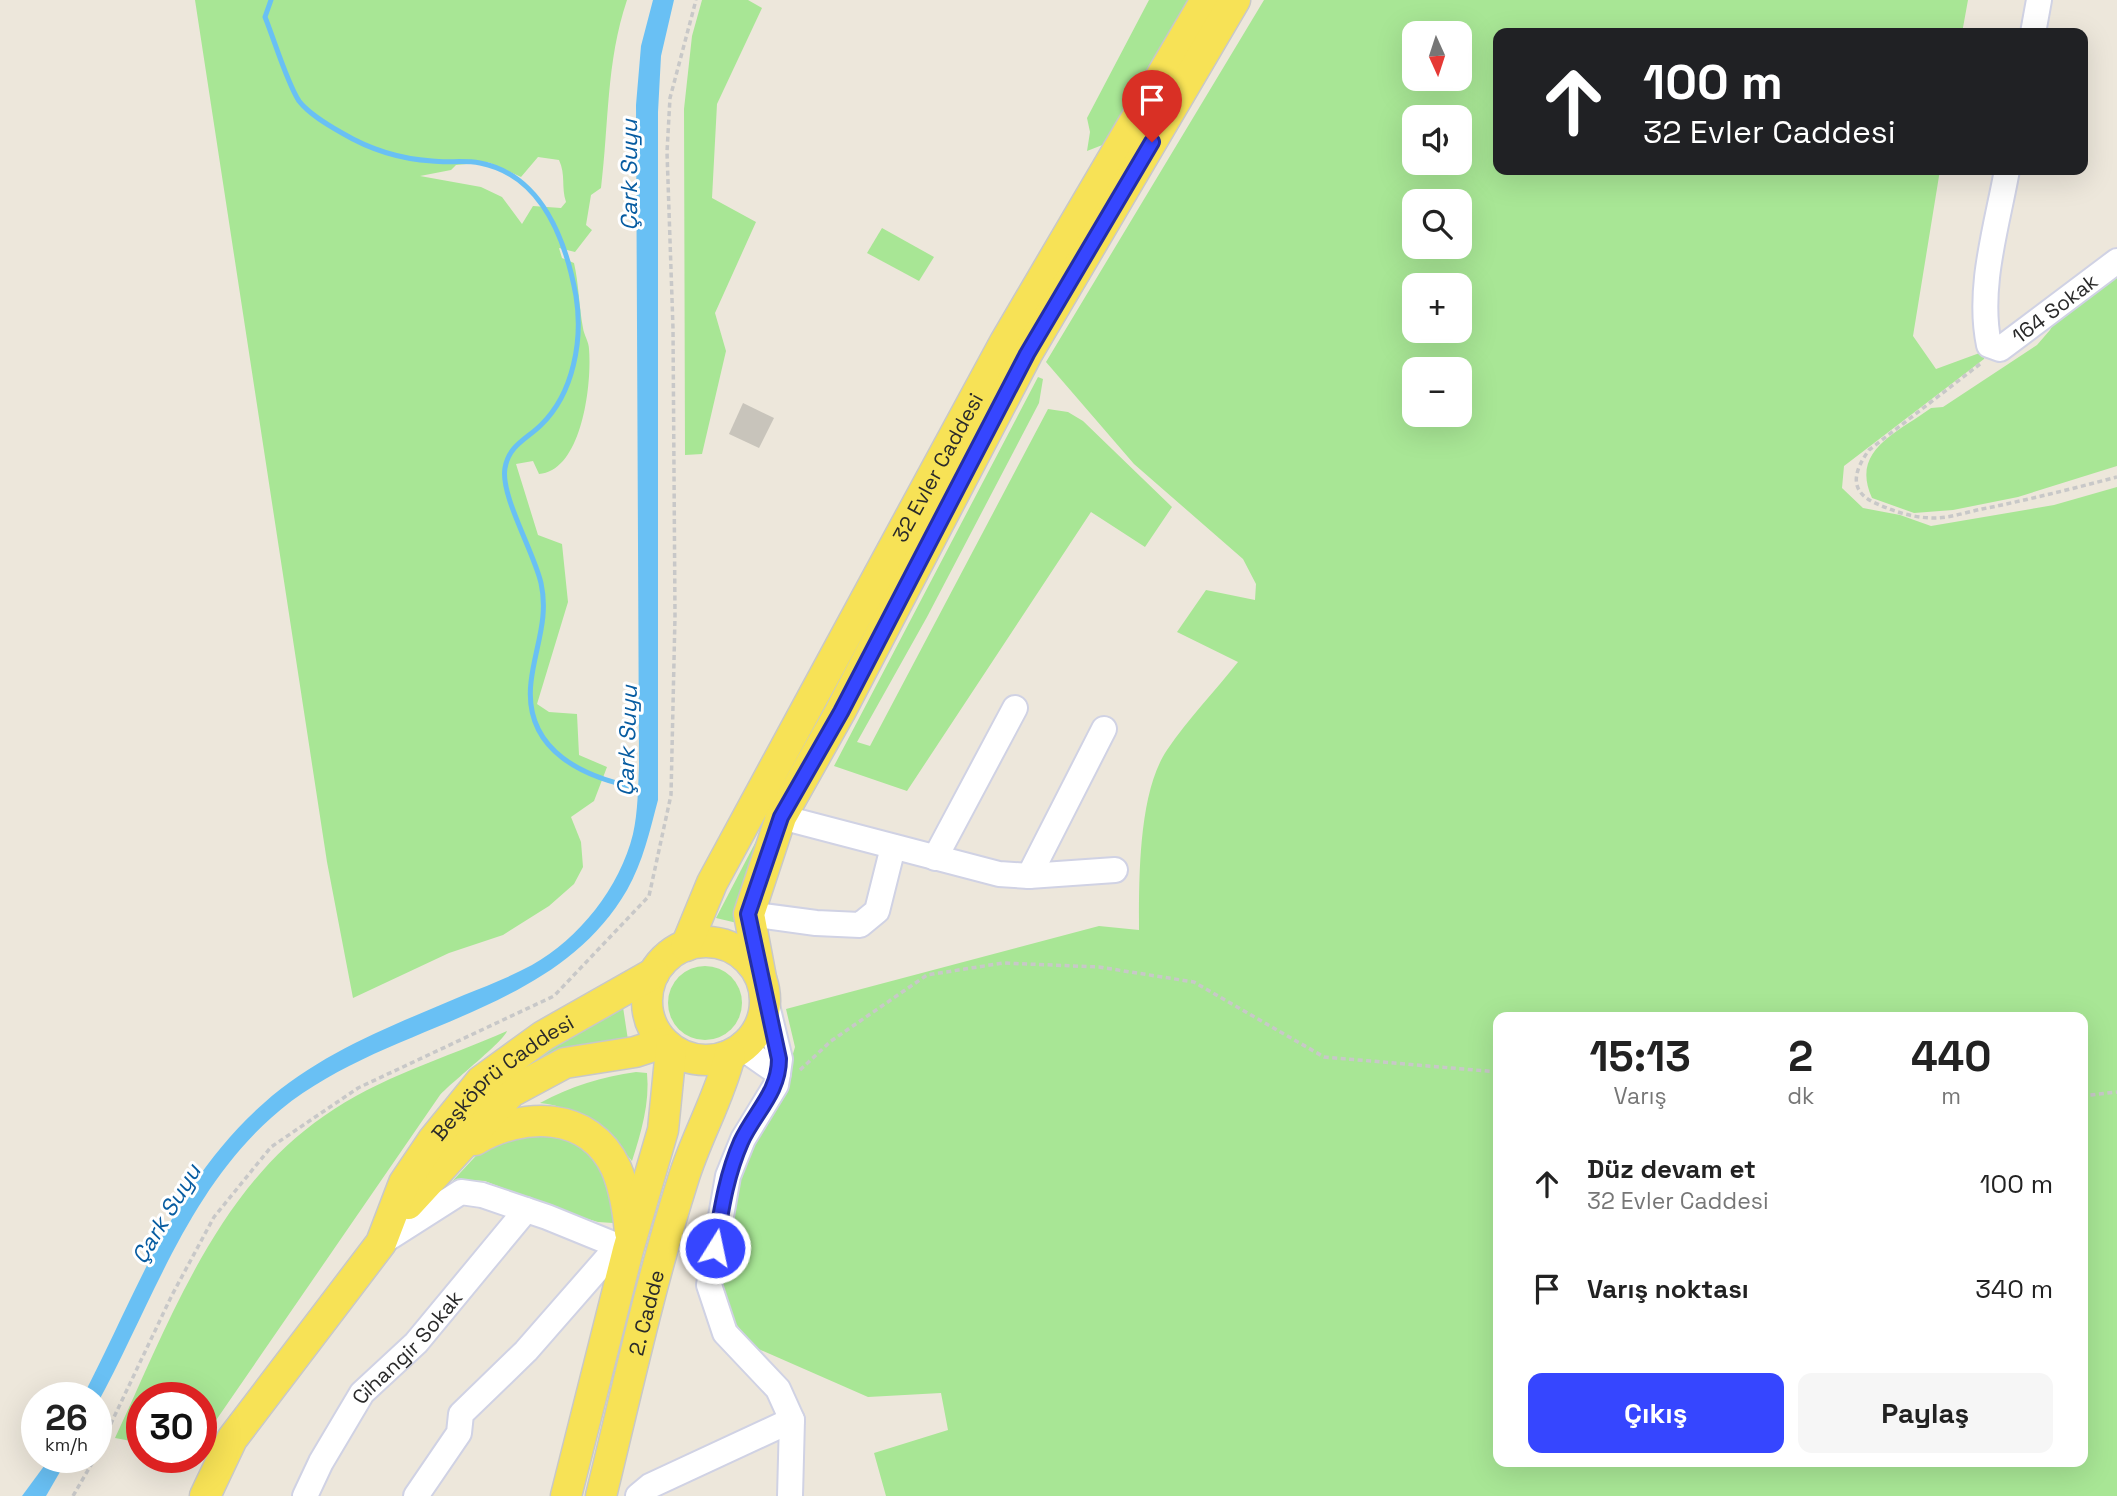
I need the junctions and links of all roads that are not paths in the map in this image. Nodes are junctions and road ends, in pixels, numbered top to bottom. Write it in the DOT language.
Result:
graph roads {
  1 [pos="1206,0"];
  2 [pos="1235,0"];
  3 [pos="2039,0"];
  4 [pos="2034,28"];
  5 [pos="2006,175"];
  6 [pos="2117,261"];
  7 [pos="1015,708"];
  8 [pos="1104,729"];
  9 [pos="781,817"];
  10 [pos="893,847"];
  11 [pos="935,858"];
  12 [pos="1115,870"];
  13 [pos="1029,876"];
  14 [pos="748,914"];
  15 [pos="687,946"];
  16 [pos="654,973"];
  17 [pos="763,987"];
  18 [pos="667,1046"];
  19 [pos="736,1052"];
  20 [pos="777,1079"];
  21 [pos="457,1151"];
  22 [pos="526,1210"];
  23 [pos="386,1232"];
  24 [pos="625,1246"];
  25 [pos="792,1420"];
  26 [pos="205,1496"];
  27 [pos="305,1496"];
  28 [pos="416,1496"];
  29 [pos="566,1496"];
  30 [pos="601,1496"];
  31 [pos="638,1496"];
  32 [pos="790,1496"];
  1 -- 15 [label="main road, 32 Evler Caddesi"];
  2 -- 9 [label="main road, 32 Evler Caddesi"];
  3 -- 4 [label="street"];
  5 -- 6 [label="street, 164 Sokak"];
  7 -- 11 [label="street"];
  8 -- 13 [label="street"];
  9 -- 10 [label="street"];
  9 -- 14 [label="main road, 32 Evler Caddesi"];
  10 -- 11 [label="street"];
  10 -- 14 [label="street"];
  11 -- 13 [label="street"];
  12 -- 13 [label="street"];
  14 -- 17 [label="main road"];
  15 -- 16 [label="main road"];
  15 -- 17 [label="main road"];
  16 -- 18 [label="main road"];
  16 -- 23 [label="main road, Beşköprü Caddesi"];
  17 -- 19 [label="main road"];
  17 -- 20 [label="street"];
  18 -- 19 [label="main road"];
  18 -- 21 [label="main road, Beşköprü Caddesi"];
  18 -- 24 [label="main road, 2. Cadde"];
  19 -- 20 [label="street"];
  19 -- 30 [label="main road, 2. Cadde"];
  20 -- 25 [label="street"];
  21 -- 23 [label="main road, Beşköprü Caddesi"];
  21 -- 24 [label="main road"];
  22 -- 23 [label="street"];
  22 -- 24 [label="street"];
  22 -- 27 [label="street, Cihangir Sokak"];
  23 -- 26 [label="main road, Beşköprü Caddesi"];
  24 -- 28 [label="street"];
  24 -- 29 [label="main road, 2. Cadde"];
  25 -- 31 [label="street"];
  25 -- 32 [label="street"];
}
